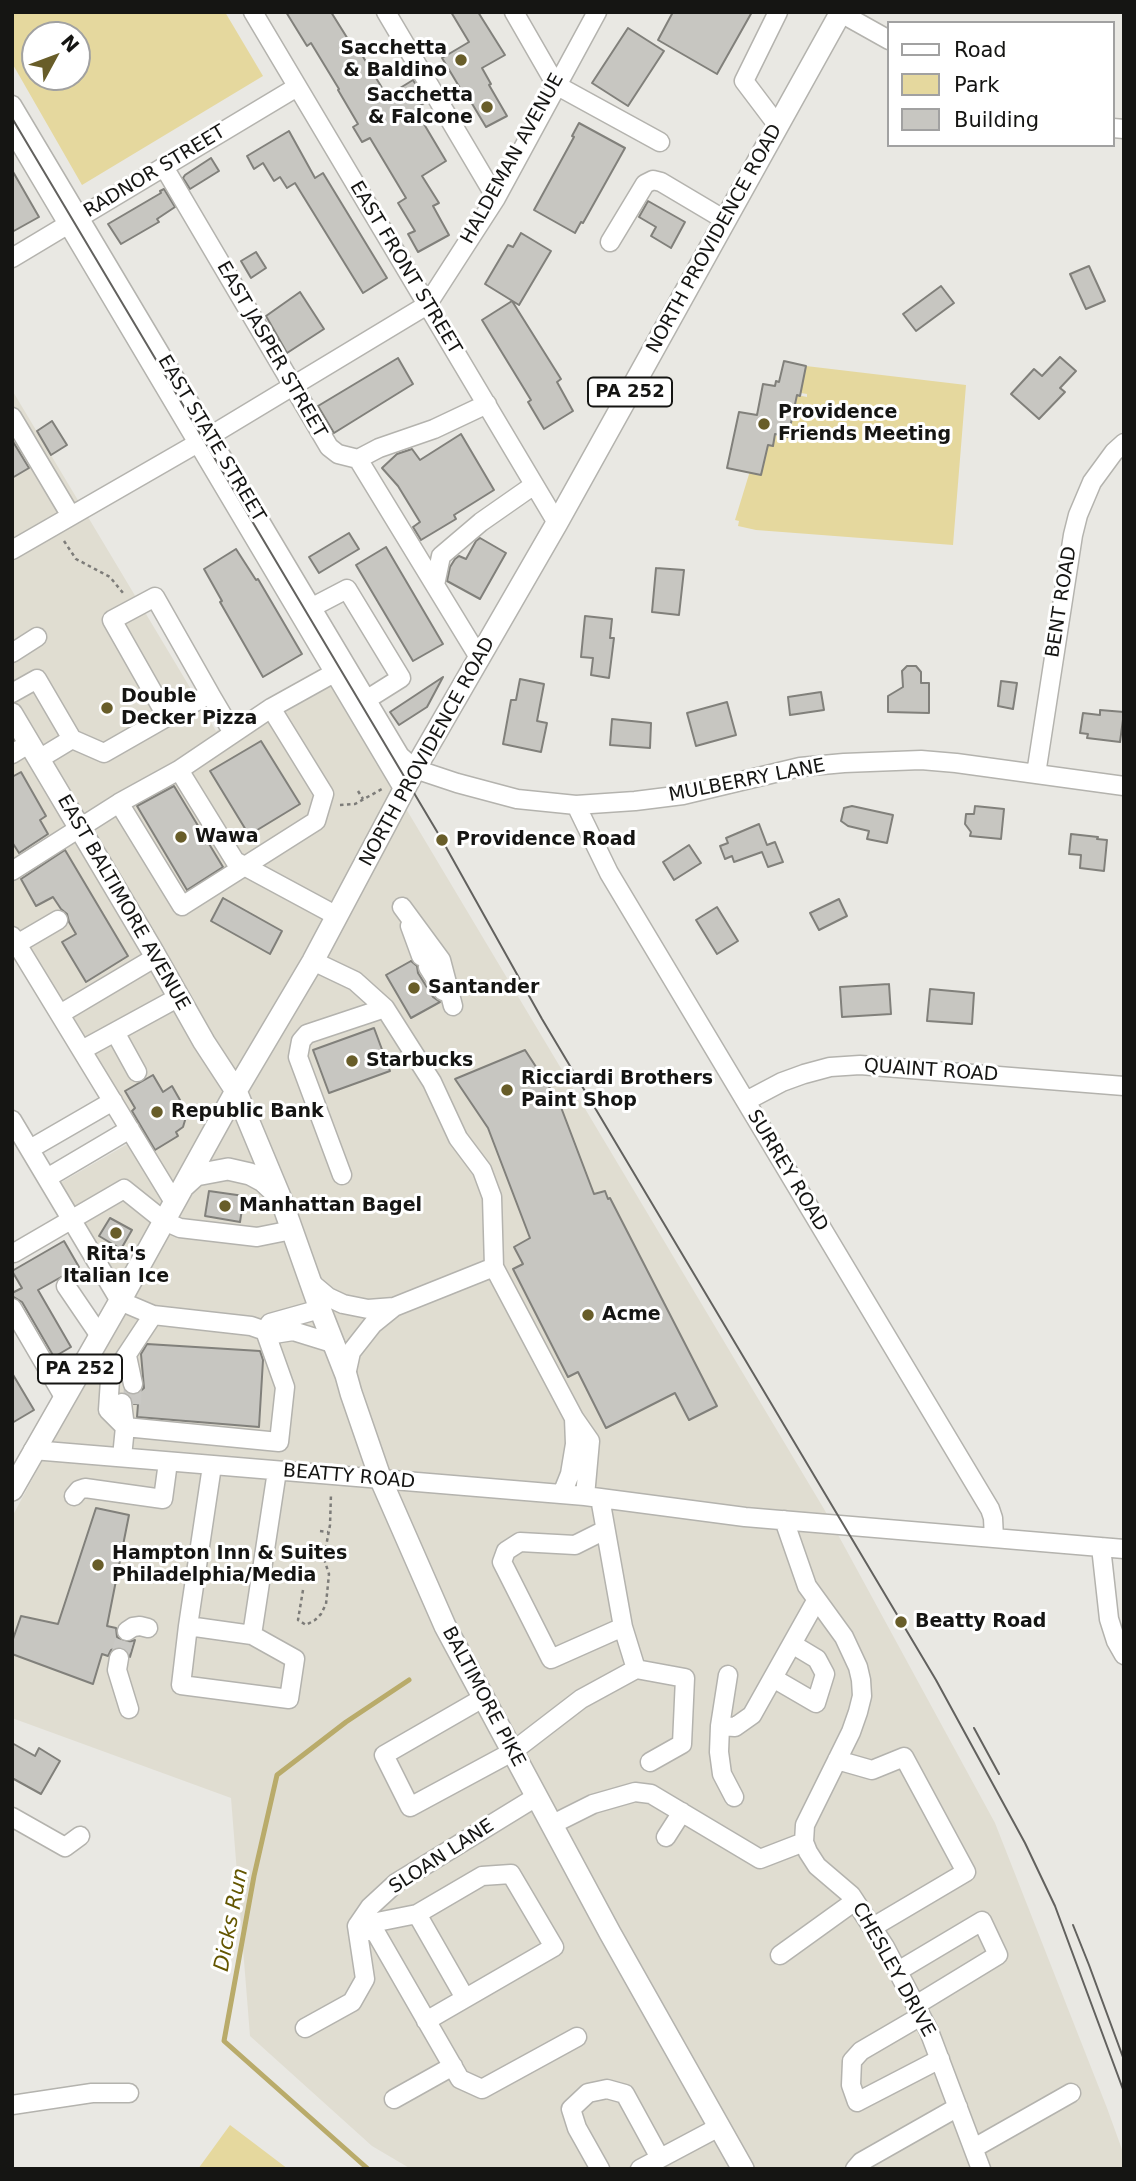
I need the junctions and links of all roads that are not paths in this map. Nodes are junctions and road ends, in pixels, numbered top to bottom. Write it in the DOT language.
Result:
graph roads {
  1 [pos="253,12"];
  2 [pos="386,12"];
  3 [pos="514,12"];
  4 [pos="597,12"];
  5 [pos="779,12"];
  6 [pos="840,13"];
  7 [pos="888,39"];
  8 [pos="556,85"];
  9 [pos="298,87"];
  10 [pos="12,105"];
  11 [pos="778,126"];
  12 [pos="12,130"];
  13 [pos="660,142"];
  14 [pos="164,167"];
  15 [pos="496,198"];
  16 [pos="725,220"];
  17 [pos="74,221"];
  18 [pos="610,242"];
  19 [pos="12,258"];
  20 [pos="427,305"];
  21 [pos="292,385"];
  22 [pos="486,404"];
  23 [pos="12,417"];
  24 [pos="204,440"];
  25 [pos="1124,443"];
  26 [pos="358,458"];
  27 [pos="534,485"];
  28 [pos="71,516"];
  29 [pos="557,523"];
  30 [pos="12,550"];
  31 [pos="435,585"];
  32 [pos="306,611"];
  33 [pos="37,637"];
  34 [pos="12,653"];
  35 [pos="480,659"];
  36 [pos="341,669"];
  37 [pos="12,693"];
  38 [pos="210,694"];
  39 [pos="361,703"];
  40 [pos="271,708"];
  41 [pos="12,714"];
  42 [pos="167,717"];
  43 [pos="233,733"];
  44 [pos="72,739"];
  45 [pos="27,752"];
  46 [pos="415,769"];
  47 [pos="179,770"];
  48 [pos="1036,774"];
  49 [pos="1124,786"];
  50 [pos="404,790"];
  51 [pos="119,803"];
  52 [pos="576,804"];
  53 [pos="80,829"];
  54 [pos="245,866"];
  55 [pos="12,871"];
  56 [pos="337,916"];
  57 [pos="58,920"];
  58 [pos="15,940"];
  59 [pos="156,957"];
  60 [pos="313,961"];
  61 [pos="179,997"];
  62 [pos="453,1006"];
  63 [pos="385,1008"];
  64 [pos="60,1014"];
  65 [pos="115,1032"];
  66 [pos="82,1050"];
  67 [pos="137,1072"];
  68 [pos="1124,1086"];
  69 [pos="236,1091"];
  70 [pos="113,1101"];
  71 [pos="746,1101"];
  72 [pos="12,1119"];
  73 [pos="130,1129"];
  74 [pos="30,1149"];
  75 [pos="342,1175"];
  76 [pos="47,1178"];
  77 [pos="179,1194"];
  78 [pos="281,1199"];
  79 [pos="71,1219"];
  80 [pos="164,1221"];
  81 [pos="292,1230"];
  82 [pos="14,1253"];
  83 [pos="494,1267"];
  84 [pos="309,1281"];
  85 [pos="66,1286"];
  86 [pos="120,1301"];
  87 [pos="394,1307"];
  88 [pos="12,1308"];
  89 [pos="320,1309"];
  90 [pos="153,1315"];
  91 [pos="265,1331"];
  92 [pos="100,1336"];
  93 [pos="335,1344"];
  94 [pos="127,1356"];
  95 [pos="346,1375"];
  96 [pos="128,1384"];
  97 [pos="64,1397"];
  98 [pos="127,1404"];
  99 [pos="574,1418"];
  100 [pos="125,1427"];
  101 [pos="33,1450"];
  102 [pos="122,1457"];
  103 [pos="168,1462"];
  104 [pos="212,1466"];
  105 [pos="277,1471"];
  106 [pos="381,1480"];
  107 [pos="12,1490"];
  108 [pos="562,1494"];
  109 [pos="74,1496"];
  110 [pos="593,1497"];
  111 [pos="784,1520"];
  112 [pos="605,1530"];
  113 [pos="994,1538"];
  114 [pos="1101,1547"];
  115 [pos="1124,1549"];
  116 [pos="816,1601"];
  117 [pos="188,1626"];
  118 [pos="623,1627"];
  119 [pos="148,1628"];
  120 [pos="127,1632"];
  121 [pos="252,1635"];
  122 [pos="792,1644"];
  123 [pos="1124,1655"];
  124 [pos="119,1658"];
  125 [pos="636,1669"];
  126 [pos="728,1675"];
  127 [pos="773,1678"];
  128 [pos="483,1698"];
  129 [pos="129,1709"];
  130 [pos="720,1726"];
  131 [pos="512,1752"];
  132 [pos="837,1760"];
  133 [pos="650,1762"];
  134 [pos="536,1797"];
  135 [pos="734,1797"];
  136 [pos="682,1812"];
  137 [pos="12,1817"];
  138 [pos="551,1825"];
  139 [pos="80,1836"];
  140 [pos="666,1836"];
  141 [pos="804,1842"];
  142 [pos="855,1901"];
  143 [pos="417,1914"];
  144 [pos="357,1926"];
  145 [pos="873,1927"];
  146 [pos="780,1955"];
  147 [pos="898,1971"];
  148 [pos="465,1998"];
  149 [pos="919,2011"];
  150 [pos="426,2021"];
  151 [pos="305,2028"];
  152 [pos="577,2037"];
  153 [pos="940,2059"];
  154 [pos="453,2066"];
  155 [pos="129,2093"];
  156 [pos="1071,2093"];
  157 [pos="394,2099"];
  158 [pos="12,2105"];
  159 [pos="958,2106"];
  160 [pos="719,2127"];
  161 [pos="974,2148"];
  162 [pos="660,2158"];
  163 [pos="600,2169"];
  164 [pos="640,2169"];
  165 [pos="743,2169"];
  166 [pos="855,2169"];
  167 [pos="981,2169"];
  1 -- 9 [label="street, EAST FRONT STREET"];
  2 -- 15 [label="street"];
  3 -- 8 [label="street"];
  4 -- 8 [label="street, HALDEMAN AVENUE"];
  5 -- 11 [label="street"];
  6 -- 7 [label="street"];
  6 -- 11 [label="main road, NORTH PROVIDENCE ROAD / PA 252"];
  8 -- 13 [label="street"];
  8 -- 15 [label="street, HALDEMAN AVENUE"];
  9 -- 14 [label="street, RADNOR STREET"];
  9 -- 20 [label="street, EAST FRONT STREET"];
  10 -- 17 [label="street, EAST STATE STREET"];
  11 -- 16 [label="main road, NORTH PROVIDENCE ROAD / PA 252"];
  12 -- 17 [label="street, EAST STATE STREET"];
  14 -- 17 [label="street, RADNOR STREET"];
  14 -- 21 [label="street, EAST JASPER STREET"];
  15 -- 20 [label="street, HALDEMAN AVENUE"];
  16 -- 18 [label="street"];
  16 -- 29 [label="main road, NORTH PROVIDENCE ROAD / PA 252"];
  17 -- 19 [label="street, RADNOR STREET"];
  17 -- 24 [label="street, EAST STATE STREET"];
  20 -- 21 [label="street"];
  20 -- 22 [label="street, EAST FRONT STREET"];
  21 -- 24 [label="street"];
  21 -- 26 [label="street, EAST JASPER STREET"];
  22 -- 26 [label="street"];
  22 -- 27 [label="street, EAST FRONT STREET"];
  23 -- 28 [label="street"];
  24 -- 28 [label="street"];
  24 -- 32 [label="street, EAST STATE STREET"];
  25 -- 48 [label="street, BENT ROAD"];
  26 -- 31 [label="street"];
  27 -- 29 [label="street, EAST FRONT STREET"];
  27 -- 31 [label="street"];
  28 -- 30 [label="street"];
  29 -- 35 [label="main road, NORTH PROVIDENCE ROAD / PA 252"];
  31 -- 35 [label="street"];
  32 -- 36 [label="street, EAST STATE STREET"];
  32 -- 39 [label="street"];
  33 -- 34 [label="street"];
  35 -- 46 [label="main road, NORTH PROVIDENCE ROAD / PA 252"];
  36 -- 39 [label="street, EAST STATE STREET"];
  36 -- 40 [label="street"];
  37 -- 44 [label="street"];
  38 -- 42 [label="street"];
  38 -- 42 [label="street"];
  38 -- 43 [label="street"];
  39 -- 46 [label="street, EAST STATE STREET"];
  39 -- 50 [label="street, EAST STATE STREET"];
  40 -- 43 [label="street"];
  40 -- 54 [label="street"];
  41 -- 45 [label="main road, EAST BALTIMORE AVENUE"];
  42 -- 44 [label="street"];
  43 -- 47 [label="street"];
  44 -- 45 [label="street"];
  45 -- 53 [label="main road, EAST BALTIMORE AVENUE"];
  46 -- 50 [label="main road, NORTH PROVIDENCE ROAD / PA 252"];
  46 -- 52 [label="street, MULBERRY LANE"];
  47 -- 51 [label="street"];
  47 -- 54 [label="street"];
  48 -- 49 [label="street, MULBERRY LANE"];
  48 -- 52 [label="street, MULBERRY LANE"];
  50 -- 56 [label="main road, NORTH PROVIDENCE ROAD / PA 252"];
  51 -- 53 [label="street"];
  51 -- 54 [label="street"];
  52 -- 71 [label="street, SURREY ROAD"];
  53 -- 55 [label="street"];
  53 -- 59 [label="main road, EAST BALTIMORE AVENUE"];
  54 -- 56 [label="street"];
  56 -- 60 [label="main road, NORTH PROVIDENCE ROAD / PA 252"];
  57 -- 58 [label="street"];
  58 -- 64 [label="street"];
  59 -- 61 [label="main road, EAST BALTIMORE AVENUE"];
  59 -- 64 [label="street"];
  60 -- 63 [label="street"];
  60 -- 69 [label="main road, NORTH PROVIDENCE ROAD / PA 252"];
  61 -- 65 [label="street"];
  61 -- 69 [label="main road, EAST BALTIMORE AVENUE"];
  62 -- 62 [label="street"];
  63 -- 75 [label="street"];
  63 -- 83 [label="street"];
  64 -- 66 [label="street"];
  65 -- 66 [label="street"];
  65 -- 67 [label="street"];
  66 -- 70 [label="street"];
  68 -- 71 [label="street, QUAINT ROAD"];
  69 -- 77 [label="main road, NORTH PROVIDENCE ROAD / PA 252"];
  69 -- 78 [label="main road, EAST BALTIMORE AVENUE"];
  70 -- 73 [label="street"];
  70 -- 74 [label="street"];
  71 -- 113 [label="street, SURREY ROAD"];
  72 -- 74 [label="street"];
  73 -- 76 [label="street"];
  73 -- 77 [label="street"];
  74 -- 76 [label="street"];
  76 -- 79 [label="street"];
  77 -- 78 [label="main road"];
  77 -- 80 [label="main road, NORTH PROVIDENCE ROAD / PA 252"];
  78 -- 81 [label="main road, BALTIMORE PIKE"];
  79 -- 80 [label="street"];
  79 -- 82 [label="street"];
  79 -- 86 [label="street"];
  80 -- 81 [label="street"];
  80 -- 86 [label="main road, NORTH PROVIDENCE ROAD / PA 252"];
  81 -- 84 [label="main road, BALTIMORE PIKE"];
  83 -- 87 [label="street"];
  83 -- 99 [label="street"];
  84 -- 87 [label="street"];
  84 -- 89 [label="main road, BALTIMORE PIKE"];
  85 -- 92 [label="street"];
  86 -- 90 [label="street"];
  86 -- 92 [label="main road, NORTH PROVIDENCE ROAD / PA 252"];
  87 -- 95 [label="street"];
  88 -- 97 [label="street"];
  89 -- 91 [label="street"];
  89 -- 93 [label="main road, BALTIMORE PIKE"];
  90 -- 91 [label="street"];
  90 -- 94 [label="street"];
  91 -- 93 [label="street"];
  91 -- 100 [label="street"];
  92 -- 97 [label="main road, NORTH PROVIDENCE ROAD / PA 252"];
  93 -- 95 [label="main road, BALTIMORE PIKE"];
  94 -- 96 [label="street"];
  94 -- 100 [label="street"];
  95 -- 106 [label="main road, BALTIMORE PIKE"];
  97 -- 101 [label="main road, NORTH PROVIDENCE ROAD / PA 252"];
  98 -- 100 [label="street"];
  99 -- 108 [label="street"];
  99 -- 110 [label="street"];
  100 -- 102 [label="street"];
  101 -- 102 [label="street, BEATTY ROAD"];
  101 -- 107 [label="main road, NORTH PROVIDENCE ROAD / PA 252"];
  102 -- 103 [label="street, BEATTY ROAD"];
  103 -- 104 [label="street, BEATTY ROAD"];
  103 -- 109 [label="street"];
  104 -- 105 [label="street, BEATTY ROAD"];
  104 -- 117 [label="street"];
  105 -- 106 [label="street, BEATTY ROAD"];
  105 -- 121 [label="street"];
  106 -- 108 [label="street, BEATTY ROAD"];
  106 -- 128 [label="main road, BALTIMORE PIKE"];
  108 -- 110 [label="street, BEATTY ROAD"];
  110 -- 111 [label="street, BEATTY ROAD"];
  110 -- 112 [label="street"];
  111 -- 113 [label="street, BEATTY ROAD"];
  111 -- 116 [label="street"];
  112 -- 118 [label="street"];
  112 -- 118 [label="street"];
  113 -- 114 [label="street, BEATTY ROAD"];
  114 -- 115 [label="street, BEATTY ROAD"];
  114 -- 123 [label="street"];
  116 -- 122 [label="street"];
  116 -- 132 [label="street"];
  117 -- 121 [label="street"];
  117 -- 121 [label="street"];
  118 -- 125 [label="street"];
  119 -- 120 [label="street"];
  122 -- 127 [label="street"];
  122 -- 127 [label="street"];
  124 -- 129 [label="street"];
  125 -- 131 [label="street"];
  125 -- 133 [label="street"];
  126 -- 130 [label="street"];
  127 -- 130 [label="street"];
  128 -- 131 [label="main road, BALTIMORE PIKE"];
  128 -- 131 [label="street"];
  130 -- 135 [label="street"];
  131 -- 134 [label="main road, BALTIMORE PIKE"];
  132 -- 141 [label="street"];
  132 -- 145 [label="street"];
  134 -- 138 [label="main road, BALTIMORE PIKE"];
  134 -- 144 [label="street, SLOAN LANE"];
  136 -- 138 [label="street"];
  136 -- 140 [label="street"];
  136 -- 141 [label="street"];
  137 -- 139 [label="street"];
  138 -- 160 [label="main road, BALTIMORE PIKE"];
  141 -- 142 [label="street, CHESLEY DRIVE"];
  142 -- 145 [label="street, CHESLEY DRIVE"];
  142 -- 146 [label="street"];
  143 -- 144 [label="street"];
  143 -- 148 [label="street"];
  143 -- 148 [label="street"];
  144 -- 150 [label="street"];
  144 -- 151 [label="street"];
  145 -- 147 [label="street, CHESLEY DRIVE"];
  147 -- 149 [label="street, CHESLEY DRIVE"];
  147 -- 149 [label="street"];
  148 -- 150 [label="street"];
  149 -- 153 [label="street, CHESLEY DRIVE"];
  149 -- 153 [label="street"];
  150 -- 154 [label="street"];
  152 -- 154 [label="street"];
  153 -- 159 [label="street, CHESLEY DRIVE"];
  154 -- 157 [label="street"];
  155 -- 158 [label="street"];
  156 -- 161 [label="street"];
  159 -- 161 [label="street, CHESLEY DRIVE"];
  159 -- 166 [label="street"];
  160 -- 162 [label="street"];
  160 -- 165 [label="main road, BALTIMORE PIKE"];
  161 -- 167 [label="street, CHESLEY DRIVE"];
  162 -- 163 [label="street"];
  162 -- 164 [label="street"];
}
